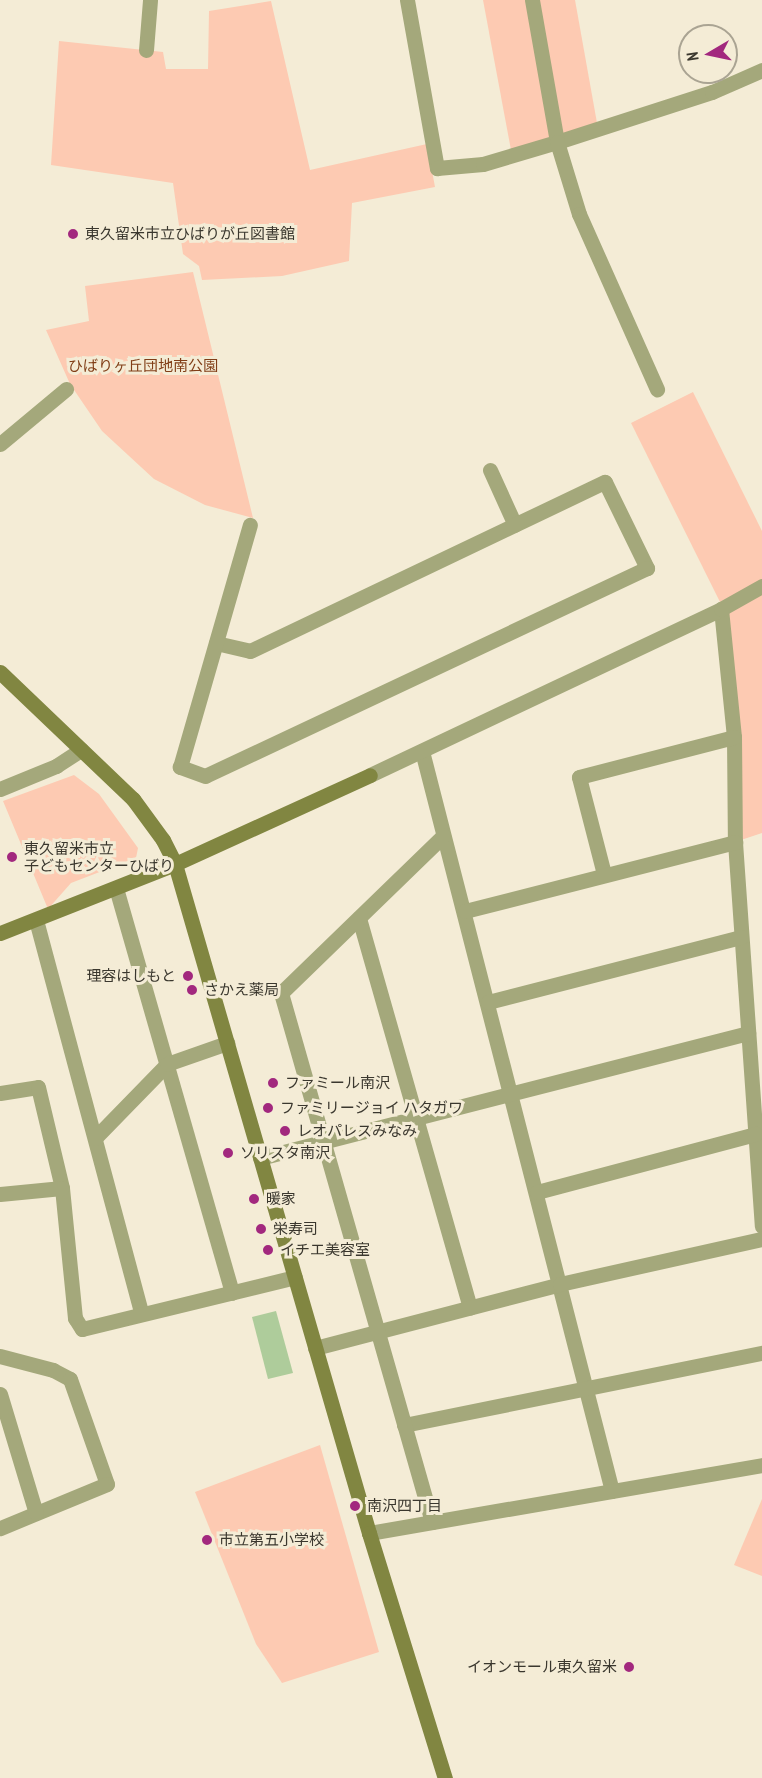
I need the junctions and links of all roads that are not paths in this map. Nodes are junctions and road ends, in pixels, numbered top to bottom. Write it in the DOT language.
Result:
graph roads {
  1 [pos="150,0"];
  2 [pos="407,0"];
  3 [pos="532,0"];
  4 [pos="146,50"];
  5 [pos="762,70"];
  6 [pos="557,142"];
  7 [pos="66,389"];
  8 [pos="657,389"];
  9 [pos="0,444"];
  10 [pos="490,470"];
  11 [pos="250,525"];
  12 [pos="515,525"];
  13 [pos="762,586"];
  14 [pos="721,609"];
  15 [pos="216,643"];
  16 [pos="0,672"];
  17 [pos="734,737"];
  18 [pos="81,750"];
  19 [pos="422,751"];
  20 [pos="0,789"];
  21 [pos="443,836"];
  22 [pos="735,842"];
  23 [pos="175,864"];
  24 [pos="604,874"];
  25 [pos="116,888"];
  26 [pos="465,911"];
  27 [pos="359,918"];
  28 [pos="36,920"];
  29 [pos="0,933"];
  30 [pos="741,937"];
  31 [pos="488,1002"];
  32 [pos="748,1033"];
  33 [pos="227,1043"];
  34 [pos="167,1064"];
  35 [pos="511,1092"];
  36 [pos="0,1093"];
  37 [pos="416,1118"];
  38 [pos="755,1134"];
  39 [pos="95,1138"];
  40 [pos="323,1143"];
  41 [pos="260,1158"];
  42 [pos="62,1188"];
  43 [pos="537,1192"];
  44 [pos="0,1194"];
  45 [pos="762,1226"];
  46 [pos="762,1239"];
  47 [pos="295,1277"];
  48 [pos="560,1284"];
  49 [pos="232,1293"];
  50 [pos="470,1307"];
  51 [pos="141,1313"];
  52 [pos="378,1333"];
  53 [pos="315,1348"];
  54 [pos="762,1353"];
  55 [pos="0,1356"];
  56 [pos="586,1388"];
  57 [pos="0,1394"];
  58 [pos="404,1425"];
  59 [pos="762,1465"];
  60 [pos="612,1491"];
  61 [pos="36,1513"];
  62 [pos="432,1522"];
  63 [pos="0,1528"];
  64 [pos="369,1533"];
  65 [pos="445,1778"];
  1 -- 4 [label="street"];
  2 -- 6 [label="street"];
  3 -- 6 [label="street"];
  5 -- 6 [label="street"];
  6 -- 8 [label="street"];
  7 -- 9 [label="street"];
  10 -- 12 [label="street"];
  11 -- 15 [label="street"];
  12 -- 15 [label="street"];
  12 -- 15 [label="street"];
  13 -- 14 [label="street"];
  14 -- 17 [label="street"];
  14 -- 19 [label="street"];
  16 -- 18 [label="street"];
  17 -- 22 [label="street"];
  17 -- 24 [label="street"];
  18 -- 20 [label="street"];
  18 -- 23 [label="street"];
  19 -- 21 [label="street"];
  19 -- 23 [label="street"];
  21 -- 26 [label="street"];
  21 -- 27 [label="street"];
  22 -- 24 [label="street"];
  22 -- 30 [label="street"];
  23 -- 25 [label="street"];
  23 -- 33 [label="street"];
  24 -- 26 [label="street"];
  25 -- 28 [label="street"];
  25 -- 34 [label="street"];
  26 -- 31 [label="street"];
  27 -- 37 [label="street"];
  27 -- 40 [label="street"];
  28 -- 29 [label="street"];
  28 -- 39 [label="street"];
  30 -- 31 [label="street"];
  30 -- 32 [label="street"];
  31 -- 35 [label="street"];
  32 -- 35 [label="street"];
  32 -- 38 [label="street"];
  33 -- 34 [label="street"];
  33 -- 41 [label="street"];
  34 -- 39 [label="street"];
  34 -- 49 [label="street"];
  35 -- 37 [label="street"];
  35 -- 43 [label="street"];
  36 -- 42 [label="street"];
  37 -- 40 [label="street"];
  37 -- 50 [label="street"];
  38 -- 43 [label="street"];
  38 -- 45 [label="street"];
  39 -- 51 [label="street"];
  40 -- 41 [label="street"];
  40 -- 52 [label="street"];
  41 -- 47 [label="street"];
  42 -- 44 [label="street"];
  42 -- 51 [label="street"];
  43 -- 48 [label="street"];
  46 -- 48 [label="street"];
  47 -- 49 [label="street"];
  47 -- 53 [label="street"];
  48 -- 50 [label="street"];
  48 -- 56 [label="street"];
  49 -- 51 [label="street"];
  50 -- 52 [label="street"];
  52 -- 53 [label="street"];
  52 -- 58 [label="street"];
  53 -- 64 [label="street"];
  54 -- 56 [label="street"];
  55 -- 61 [label="street"];
  56 -- 58 [label="street"];
  56 -- 60 [label="street"];
  57 -- 61 [label="street"];
  58 -- 62 [label="street"];
  59 -- 60 [label="street"];
  60 -- 62 [label="street"];
  61 -- 63 [label="street"];
  62 -- 64 [label="street"];
  64 -- 65 [label="street"];
}
